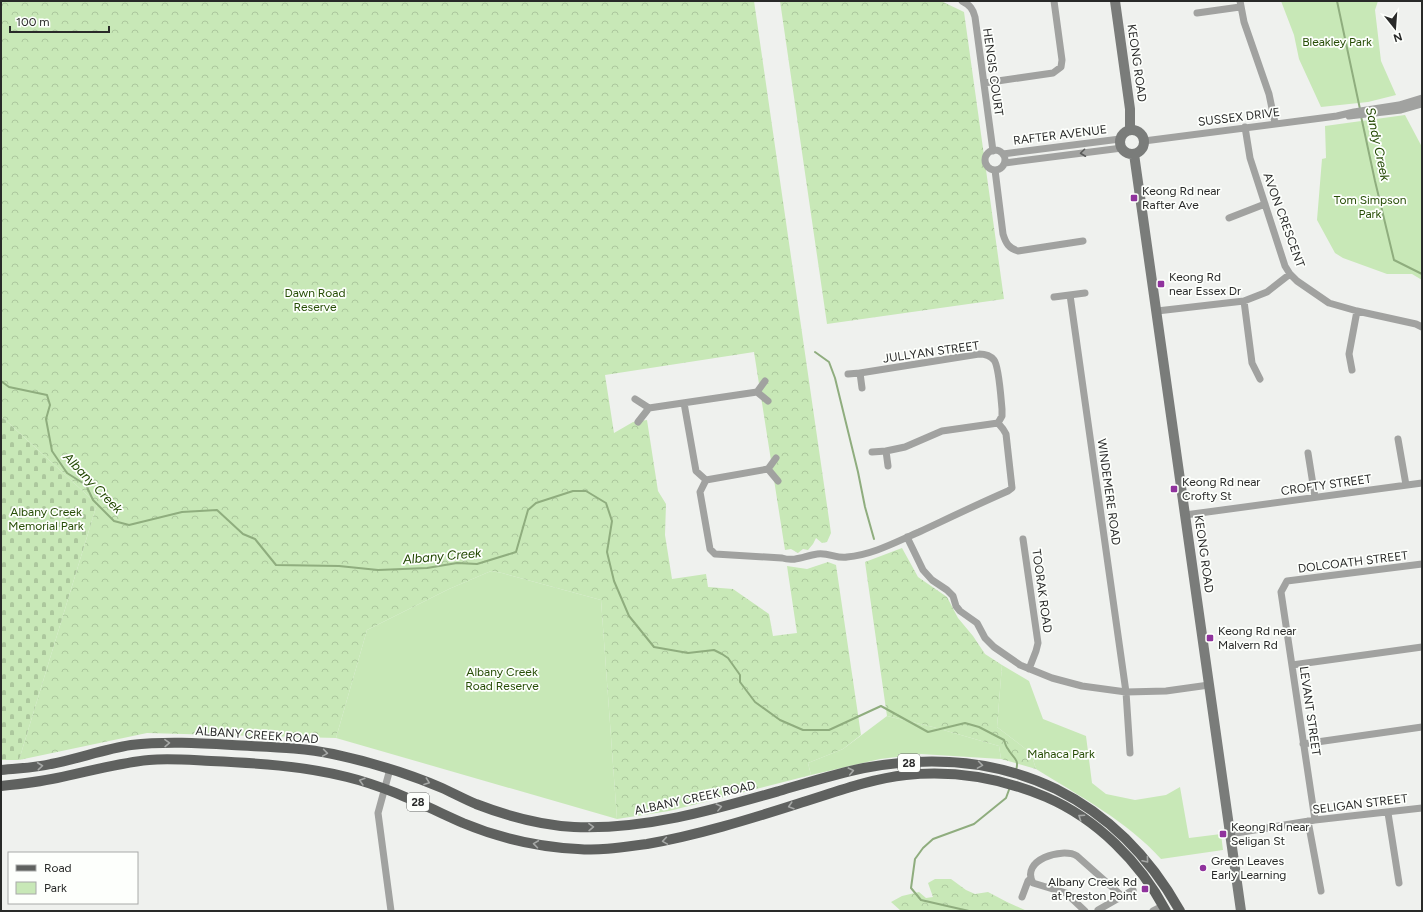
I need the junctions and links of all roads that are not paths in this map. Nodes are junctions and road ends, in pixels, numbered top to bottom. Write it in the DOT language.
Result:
graph roads {
  1 [pos="1054,1"];
  2 [pos="1115,1"];
  3 [pos="966,2"];
  4 [pos="1240,4"];
  5 [pos="1196,13"];
  6 [pos="984,83"];
  7 [pos="1422,98"];
  8 [pos="1422,104"];
  9 [pos="1372,111"];
  10 [pos="1275,123"];
  11 [pos="1245,127"];
  12 [pos="1130,129"];
  13 [pos="1144,141"];
  14 [pos="1121,144"];
  15 [pos="992,151"];
  16 [pos="1003,154"];
  17 [pos="1134,154"];
  18 [pos="1005,163"];
  19 [pos="995,170"];
  20 [pos="1265,204"];
  21 [pos="1229,218"];
  22 [pos="1084,242"];
  23 [pos="1290,274"];
  24 [pos="1085,293"];
  25 [pos="1070,295"];
  26 [pos="1054,297"];
  27 [pos="1244,301"];
  28 [pos="1157,311"];
  29 [pos="1357,311"];
  30 [pos="1422,327"];
  31 [pos="1352,370"];
  32 [pos="860,373"];
  33 [pos="848,374"];
  34 [pos="1260,379"];
  35 [pos="765,381"];
  36 [pos="862,388"];
  37 [pos="757,392"];
  38 [pos="635,399"];
  39 [pos="768,401"];
  40 [pos="684,403"];
  41 [pos="649,408"];
  42 [pos="638,422"];
  43 [pos="998,423"];
  44 [pos="1398,439"];
  45 [pos="886,451"];
  46 [pos="872,452"];
  47 [pos="1308,453"];
  48 [pos="776,458"];
  49 [pos="888,466"];
  50 [pos="768,469"];
  51 [pos="706,480"];
  52 [pos="778,481"];
  53 [pos="1422,483"];
  54 [pos="1406,485"];
  55 [pos="1315,497"];
  56 [pos="1186,515"];
  57 [pos="907,537"];
  58 [pos="1023,539"];
  59 [pos="1422,564"];
  60 [pos="1287,582"];
  61 [pos="1422,647"];
  62 [pos="1292,665"];
  63 [pos="1029,669"];
  64 [pos="1209,685"];
  65 [pos="1126,692"];
  66 [pos="1422,727"];
  67 [pos="1303,744"];
  68 [pos="1130,753"];
  69 [pos="390,769"];
  70 [pos="1,770"];
  71 [pos="1,786"];
  72 [pos="385,788"];
  73 [pos="1422,808"];
  74 [pos="1388,813"];
  75 [pos="1312,821"];
  76 [pos="1119,832"];
  77 [pos="1230,834"];
  78 [pos="1112,841"];
  79 [pos="1030,879"];
  80 [pos="1399,883"];
  81 [pos="1133,890"];
  82 [pos="1321,891"];
  83 [pos="1122,896"];
  84 [pos="1022,897"];
  85 [pos="1165,908"];
  86 [pos="1098,910"];
  87 [pos="391,911"];
  88 [pos="1085,911"];
  89 [pos="1153,911"];
  90 [pos="1180,911"];
  91 [pos="1242,911"];
  1 -- 6 [label="street"];
  2 -- 12 [label="street, KEONG ROAD"];
  3 -- 6 [label="street, HENGIS COURT"];
  4 -- 5 [label="street"];
  4 -- 10 [label="street"];
  6 -- 15 [label="street, HENGIS COURT"];
  7 -- 9 [label="street, SUSSEX DRIVE"];
  8 -- 9 [label="street, SUSSEX DRIVE"];
  9 -- 10 [label="street, SUSSEX DRIVE"];
  10 -- 11 [label="street, SUSSEX DRIVE"];
  11 -- 13 [label="street, SUSSEX DRIVE"];
  11 -- 20 [label="street, AVON CRESCENT"];
  12 -- 13 [label="street"];
  12 -- 14 [label="street"];
  13 -- 17 [label="street"];
  14 -- 16 [label="street, RAFTER AVENUE"];
  14 -- 17 [label="street"];
  14 -- 18 [label="street, RAFTER AVENUE, one-way"];
  15 -- 16 [label="street, RAFTER AVENUE"];
  15 -- 19 [label="street"];
  16 -- 18 [label="street, RAFTER AVENUE"];
  17 -- 28 [label="street, KEONG ROAD"];
  18 -- 19 [label="street, RAFTER AVENUE"];
  19 -- 22 [label="street"];
  20 -- 21 [label="street"];
  20 -- 23 [label="street, AVON CRESCENT"];
  23 -- 27 [label="street"];
  23 -- 29 [label="street, AVON CRESCENT"];
  24 -- 25 [label="street"];
  25 -- 26 [label="street"];
  25 -- 65 [label="street, WINDEMERE ROAD"];
  27 -- 28 [label="street"];
  27 -- 34 [label="street"];
  28 -- 56 [label="street, KEONG ROAD"];
  29 -- 30 [label="street, AVON CRESCENT"];
  29 -- 31 [label="street"];
  32 -- 33 [label="street, JULLYAN STREET"];
  32 -- 36 [label="street"];
  32 -- 43 [label="street, JULLYAN STREET"];
  35 -- 37 [label="street"];
  37 -- 39 [label="street"];
  37 -- 40 [label="street"];
  38 -- 41 [label="street"];
  40 -- 41 [label="street"];
  40 -- 51 [label="street"];
  41 -- 42 [label="street"];
  43 -- 45 [label="street"];
  43 -- 57 [label="street"];
  44 -- 54 [label="street"];
  45 -- 46 [label="street"];
  45 -- 49 [label="street"];
  47 -- 55 [label="street"];
  48 -- 50 [label="street"];
  50 -- 51 [label="street"];
  50 -- 52 [label="street"];
  51 -- 57 [label="street"];
  53 -- 54 [label="street, CROFTY STREET"];
  54 -- 55 [label="street, CROFTY STREET"];
  55 -- 56 [label="street, CROFTY STREET"];
  56 -- 64 [label="street, KEONG ROAD"];
  57 -- 63 [label="street"];
  58 -- 63 [label="street, TOORAK ROAD"];
  59 -- 60 [label="street, DOLCOATH STREET"];
  60 -- 62 [label="street, LEVANT STREET"];
  61 -- 62 [label="street"];
  62 -- 67 [label="street, LEVANT STREET"];
  63 -- 65 [label="street"];
  64 -- 65 [label="street"];
  64 -- 77 [label="street, KEONG ROAD"];
  65 -- 68 [label="street, WINDEMERE ROAD"];
  66 -- 67 [label="street"];
  67 -- 75 [label="street, LEVANT STREET"];
  70 -- 69 [label="main road, ALBANY CREEK ROAD / 28, one-way"];
  69 -- 72 [label="street"];
  69 -- 76 [label="main road, ALBANY CREEK ROAD / 28, one-way"];
  72 -- 71 [label="main road, 28, one-way"];
  78 -- 72 [label="main road, 28, one-way"];
  72 -- 87 [label="street"];
  73 -- 74 [label="street, SELIGAN STREET"];
  74 -- 75 [label="street, SELIGAN STREET"];
  74 -- 80 [label="street"];
  75 -- 77 [label="street, SELIGAN STREET"];
  75 -- 82 [label="street, LEVANT STREET"];
  76 -- 78 [label="main road"];
  76 -- 90 [label="main road, ALBANY CREEK ROAD / 28, one-way"];
  77 -- 91 [label="street, KEONG ROAD"];
  78 -- 85 [label="main road, 28"];
  79 -- 83 [label="street"];
  79 -- 84 [label="street"];
  79 -- 88 [label="street"];
  81 -- 83 [label="street"];
  83 -- 86 [label="street"];
  85 -- 89 [label="street"];
}
